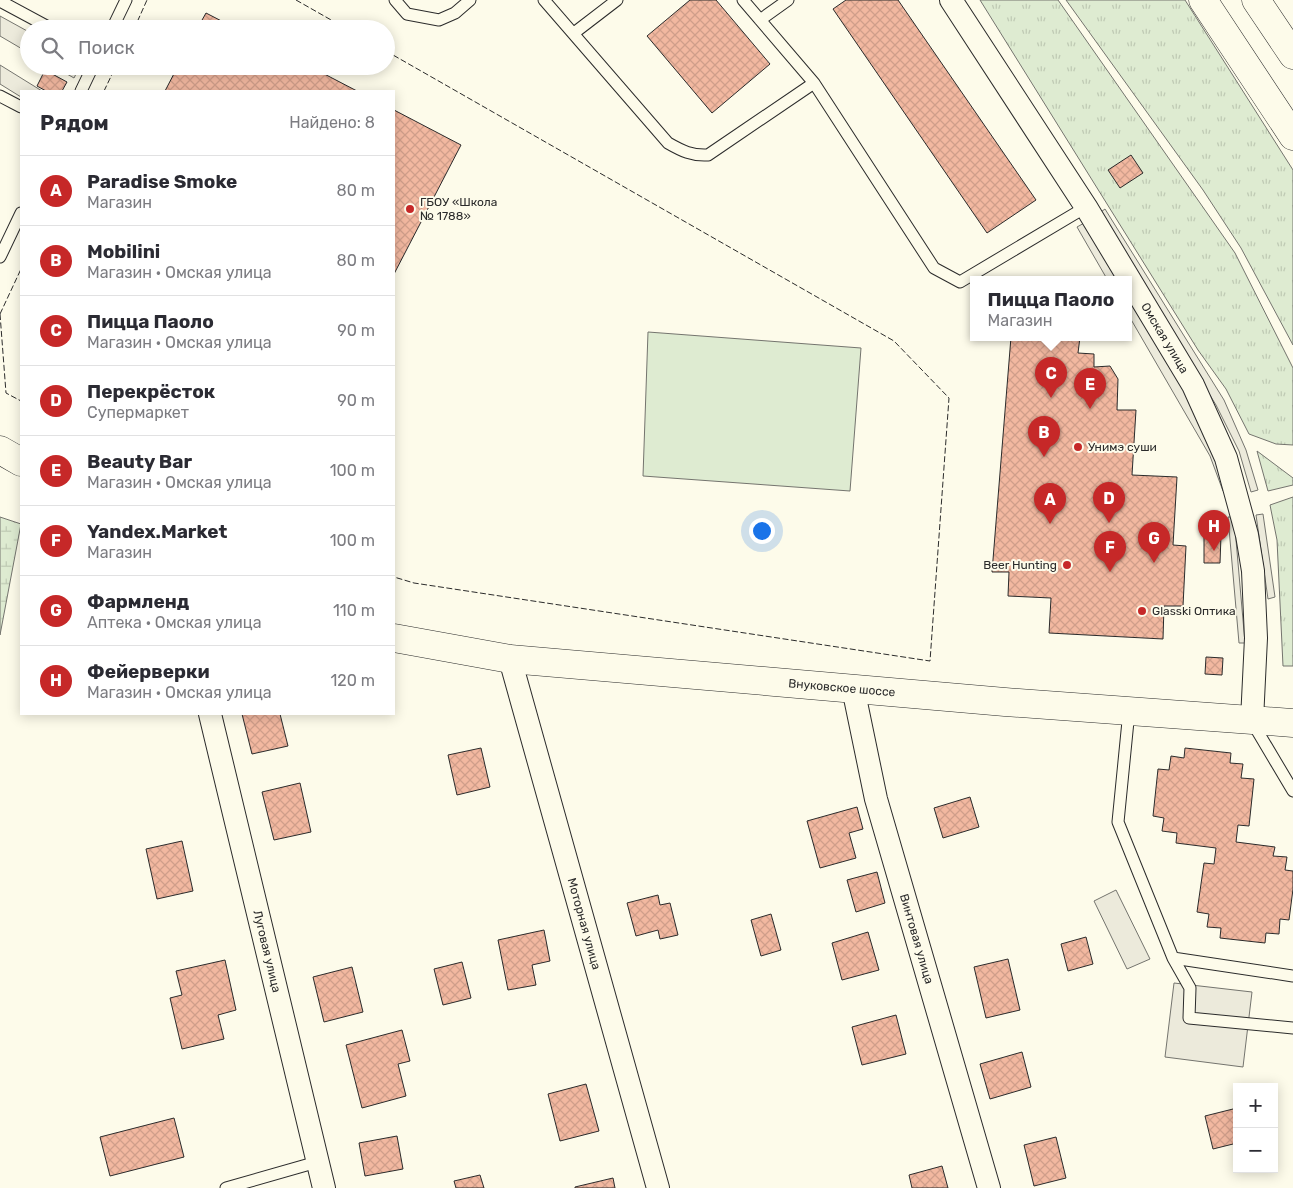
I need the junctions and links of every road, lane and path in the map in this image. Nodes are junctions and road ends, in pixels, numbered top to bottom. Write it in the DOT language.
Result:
graph roads {
  1 [pos="126,0"];
  2 [pos="395,0"];
  3 [pos="470,0"];
  4 [pos="544,0"];
  5 [pos="617,0"];
  6 [pos="743,0"];
  7 [pos="788,0"];
  8 [pos="951,0"];
  9 [pos="1203,0"];
  10 [pos="1256,0"];
  11 [pos="0,1"];
  12 [pos="35,20"];
  13 [pos="116,20"];
  14 [pos="760,20"];
  15 [pos="574,33"];
  16 [pos="1293,55"];
  17 [pos="89,75"];
  18 [pos="814,83"];
  19 [pos="81,90"];
  20 [pos="0,96"];
  21 [pos="20,106"];
  22 [pos="1293,136"];
  23 [pos="1086,208"];
  24 [pos="20,215"];
  25 [pos="0,257"];
  26 [pos="970,276"];
  27 [pos="970,276"];
  28 [pos="1127,276"];
  29 [pos="1132,284"];
  30 [pos="0,450"];
  31 [pos="20,461"];
  32 [pos="395,638"];
  33 [pos="510,659"];
  34 [pos="853,688"];
  35 [pos="1129,711"];
  36 [pos="210,715"];
  37 [pos="1252,720"];
  38 [pos="1293,723"];
  39 [pos="1293,792"];
  40 [pos="1173,958"];
  41 [pos="1293,976"];
  42 [pos="1293,1028"];
  43 [pos="317,1162"];
  44 [pos="226,1188"];
  45 [pos="324,1188"];
  46 [pos="658,1188"];
  47 [pos="989,1188"];
  1 -- 13 [label="lane"];
  2 -- 3 [label="lane"];
  4 -- 15 [label="lane"];
  5 -- 15 [label="lane"];
  6 -- 14 [label="lane"];
  7 -- 14 [label="lane"];
  8 -- 23 [label="street, Омская улица"];
  9 -- 22 [label="street"];
  10 -- 16 [label="street"];
  11 -- 12 [label="lane"];
  14 -- 18 [label="lane"];
  15 -- 18 [label="lane"];
  17 -- 19 [label="lane"];
  18 -- 27 [label="lane"];
  20 -- 21 [label="lane"];
  23 -- 26 [label="lane"];
  23 -- 28 [label="street, Омская улица"];
  24 -- 25 [label="lane"];
  29 -- 37 [label="street, Омская улица"];
  30 -- 31 [label="street"];
  32 -- 33 [label="street, Внуковское шоссе"];
  33 -- 34 [label="street, Внуковское шоссе"];
  33 -- 46 [label="street, Моторная улица"];
  34 -- 35 [label="street, Внуковское шоссе"];
  34 -- 47 [label="street, Винтовая улица"];
  35 -- 37 [label="street, Внуковское шоссе"];
  35 -- 40 [label="lane"];
  36 -- 43 [label="street, Луговая улица"];
  37 -- 38 [label="street, Внуковское шоссе"];
  37 -- 39 [label="lane"];
  40 -- 41 [label="lane"];
  40 -- 42 [label="lane"];
  43 -- 44 [label="lane"];
  43 -- 45 [label="street, Луговая улица"];
}
